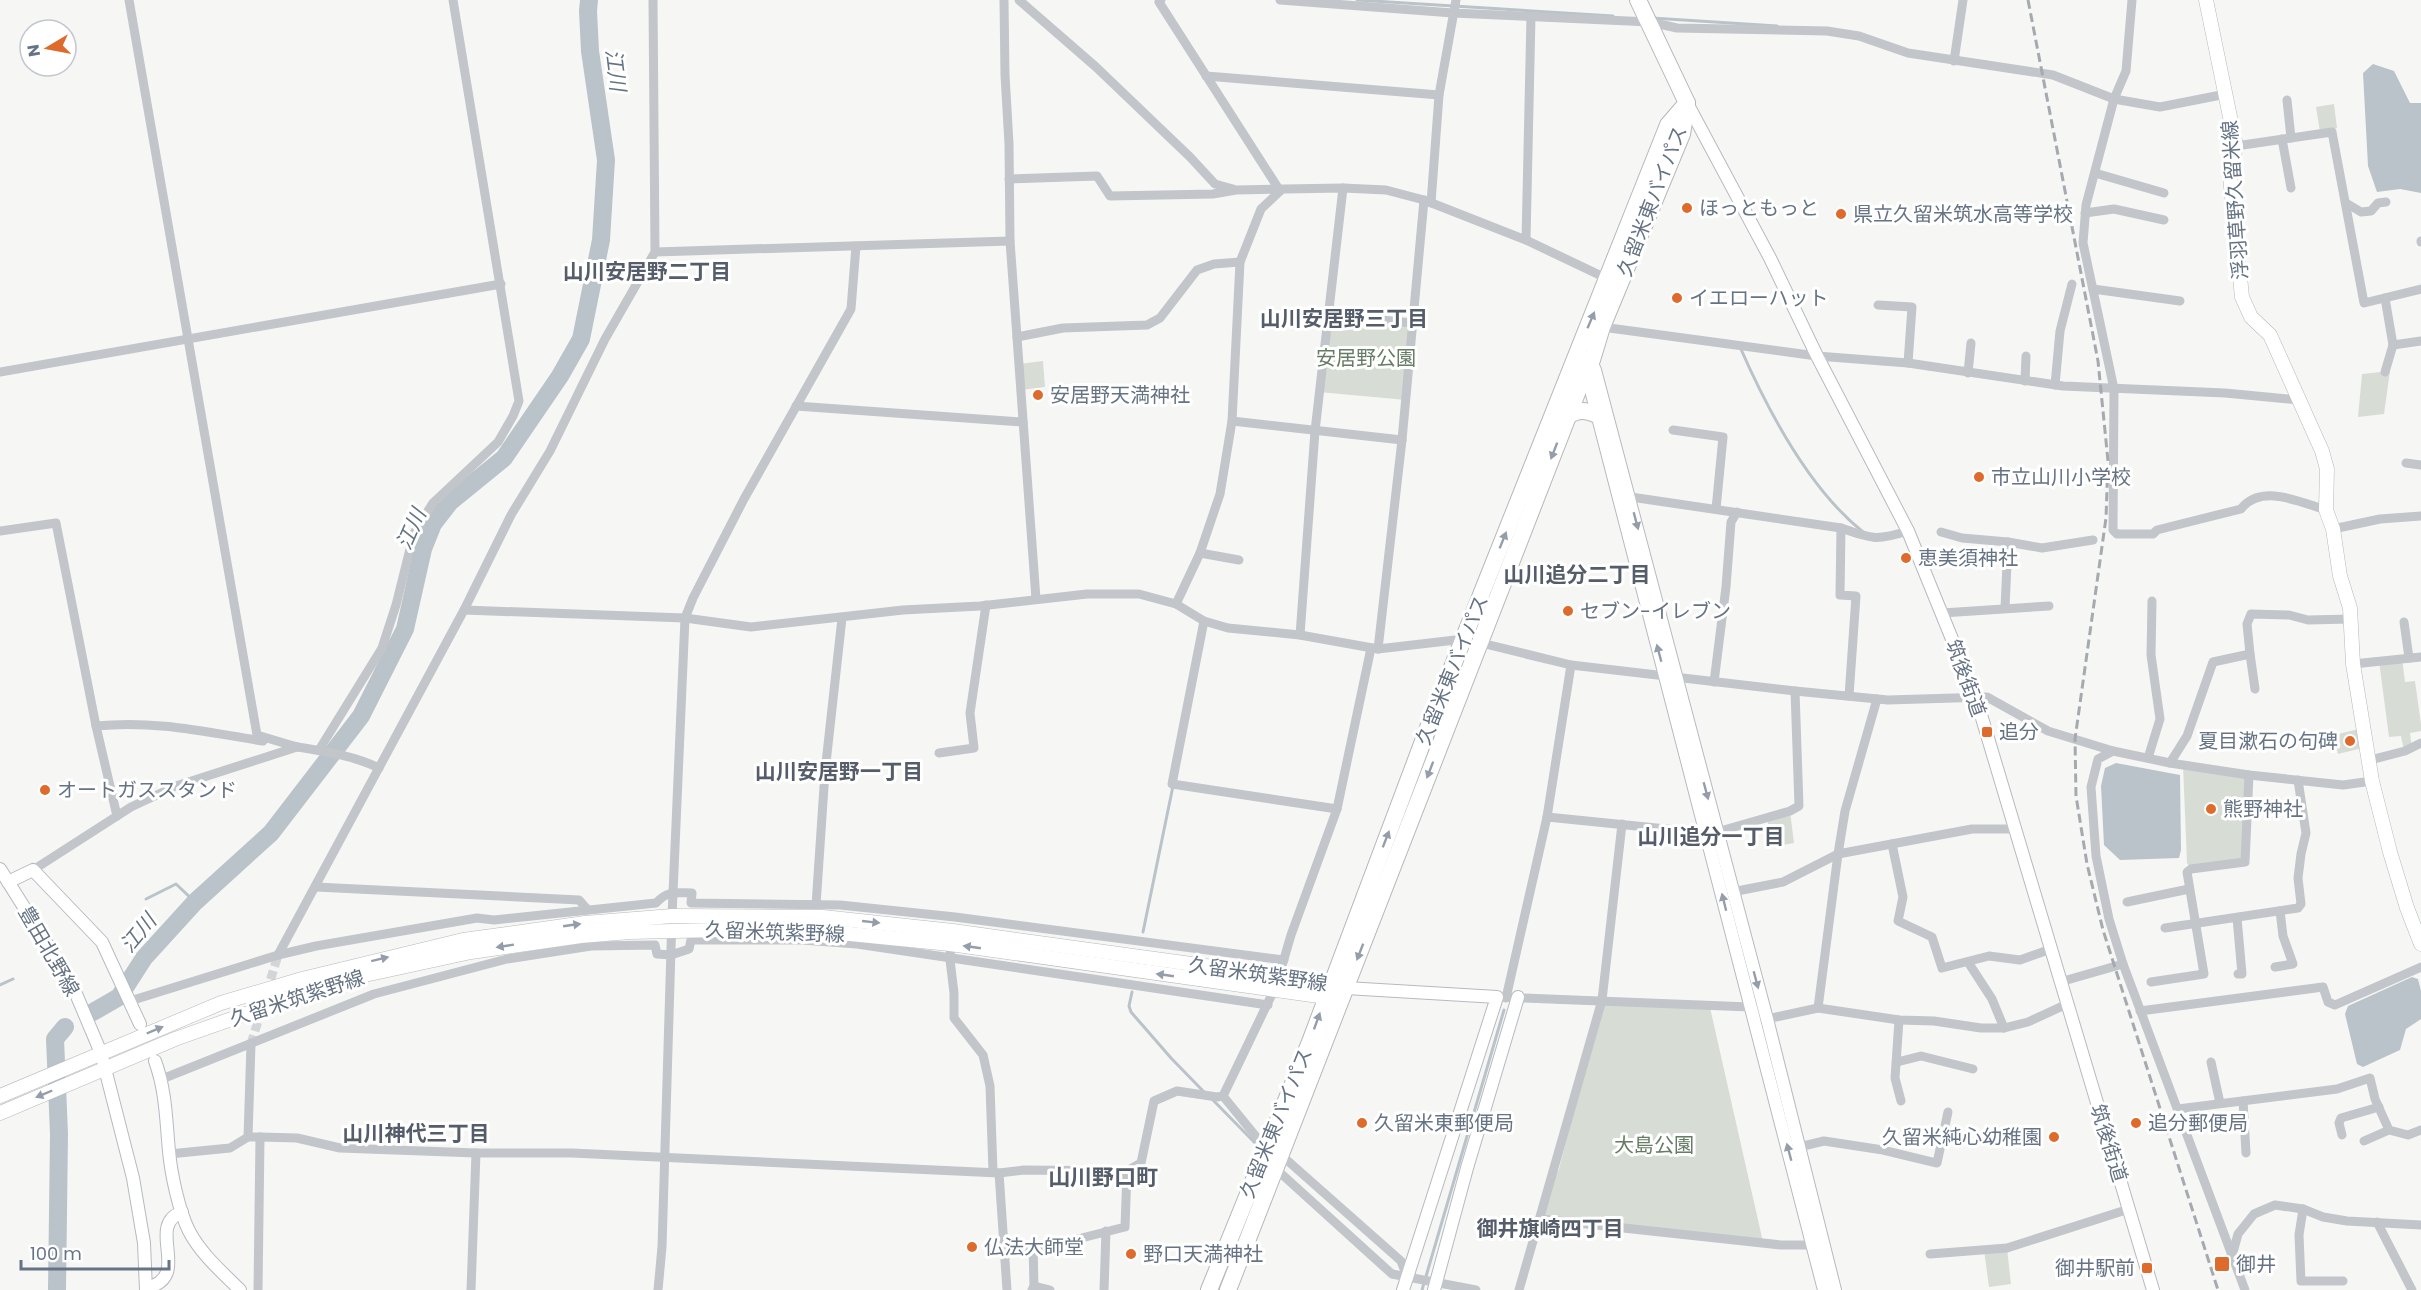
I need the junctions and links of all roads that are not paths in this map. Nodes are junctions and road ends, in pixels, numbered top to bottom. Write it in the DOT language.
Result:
graph roads {
  1 [pos="129,0"];
  2 [pos="453,0"];
  3 [pos="653,0"];
  4 [pos="1004,0"];
  5 [pos="1019,0"];
  6 [pos="1161,0"];
  7 [pos="1280,0"];
  8 [pos="1456,0"];
  9 [pos="1638,0"];
  10 [pos="1963,0"];
  11 [pos="2132,0"];
  12 [pos="2206,0"];
  13 [pos="1453,13"];
  14 [pos="1531,16"];
  15 [pos="1650,22"];
  16 [pos="1954,61"];
  17 [pos="1206,76"];
  18 [pos="1439,94"];
  19 [pos="2226,94"];
  20 [pos="2114,99"];
  21 [pos="2287,100"];
  22 [pos="1687,103"];
  23 [pos="2287,139"];
  24 [pos="2236,146"];
  25 [pos="2095,173"];
  26 [pos="1009,179"];
  27 [pos="1342,188"];
  28 [pos="2290,188"];
  29 [pos="1236,190"];
  30 [pos="1280,190"];
  31 [pos="2164,193"];
  32 [pos="1427,201"];
  33 [pos="2386,202"];
  34 [pos="2346,203"];
  35 [pos="2085,213"];
  36 [pos="2164,220"];
  37 [pos="1526,240"];
  38 [pos="1010,241"];
  39 [pos="856,246"];
  40 [pos="656,252"];
  41 [pos="1240,261"];
  42 [pos="1614,281"];
  43 [pos="501,284"];
  44 [pos="2072,284"];
  45 [pos="2421,289"];
  46 [pos="2093,290"];
  47 [pos="2385,298"];
  48 [pos="2180,301"];
  49 [pos="1878,305"];
  50 [pos="1328,315"];
  51 [pos="1413,323"];
  52 [pos="1602,327"];
  53 [pos="1017,337"];
  54 [pos="187,338"];
  55 [pos="2421,341"];
  56 [pos="1971,343"];
  57 [pos="2393,345"];
  58 [pos="1817,356"];
  59 [pos="2026,356"];
  60 [pos="1583,359"];
  61 [pos="1908,363"];
  62 [pos="0,372"];
  63 [pos="2385,372"];
  64 [pos="1968,373"];
  65 [pos="2025,381"];
  66 [pos="2055,385"];
  67 [pos="2114,389"];
  68 [pos="2299,400"];
  69 [pos="796,406"];
  70 [pos="1597,415"];
  71 [pos="1568,416"];
  72 [pos="1232,421"];
  73 [pos="1023,422"];
  74 [pos="1673,430"];
  75 [pos="1315,431"];
  76 [pos="1402,440"];
  77 [pos="2406,463"];
  78 [pos="2421,465"];
  79 [pos="1624,496"];
  80 [pos="1716,509"];
  81 [pos="2326,510"];
  82 [pos="1737,512"];
  83 [pos="2421,516"];
  84 [pos="1841,528"];
  85 [pos="2333,529"];
  86 [pos="0,531"];
  87 [pos="1908,531"];
  88 [pos="1941,532"];
  89 [pos="2093,540"];
  90 [pos="2008,542"];
  91 [pos="1200,553"];
  92 [pos="1239,560"];
  93 [pos="1036,599"];
  94 [pos="2152,601"];
  95 [pos="1176,604"];
  96 [pos="986,605"];
  97 [pos="2049,606"];
  98 [pos="2005,608"];
  99 [pos="464,610"];
  100 [pos="1942,613"];
  101 [pos="685,618"];
  102 [pos="842,618"];
  103 [pos="2351,619"];
  104 [pos="1204,621"];
  105 [pos="2404,622"];
  106 [pos="1300,635"];
  107 [pos="1472,641"];
  108 [pos="1374,649"];
  109 [pos="2250,654"];
  110 [pos="2421,657"];
  111 [pos="2409,658"];
  112 [pos="2353,664"];
  113 [pos="1571,666"];
  114 [pos="1671,677"];
  115 [pos="1714,682"];
  116 [pos="2255,689"];
  117 [pos="1794,691"];
  118 [pos="1849,696"];
  119 [pos="1976,698"];
  120 [pos="1877,699"];
  121 [pos="96,726"];
  122 [pos="2421,743"];
  123 [pos="297,747"];
  124 [pos="319,750"];
  125 [pos="2113,751"];
  126 [pos="939,753"];
  127 [pos="2148,758"];
  128 [pos="2370,760"];
  129 [pos="2170,763"];
  130 [pos="379,768"];
  131 [pos="2249,775"];
  132 [pos="2298,780"];
  133 [pos="2372,781"];
  134 [pos="1337,809"];
  135 [pos="117,816"];
  136 [pos="1547,817"];
  137 [pos="1622,824"];
  138 [pos="2015,829"];
  139 [pos="1711,832"];
  140 [pos="1892,844"];
  141 [pos="1838,854"];
  142 [pos="0,869"];
  143 [pos="33,870"];
  144 [pos="8,882"];
  145 [pos="316,887"];
  146 [pos="2189,889"];
  147 [pos="1732,892"];
  148 [pos="673,893"];
  149 [pos="2127,902"];
  150 [pos="816,905"];
  151 [pos="587,909"];
  152 [pos="2280,911"];
  153 [pos="2237,918"];
  154 [pos="672,923"];
  155 [pos="2195,924"];
  156 [pos="2165,928"];
  157 [pos="953,930"];
  158 [pos="2421,944"];
  159 [pos="2051,949"];
  160 [pos="671,954"];
  161 [pos="278,955"];
  162 [pos="950,960"];
  163 [pos="1284,960"];
  164 [pos="1968,962"];
  165 [pos="2123,964"];
  166 [pos="2275,967"];
  167 [pos="2421,967"];
  168 [pos="2238,975"];
  169 [pos="1279,976"];
  170 [pos="2061,982"];
  171 [pos="2151,982"];
  172 [pos="1274,990"];
  173 [pos="1334,990"];
  174 [pos="126,993"];
  175 [pos="1507,997"];
  176 [pos="1602,1000"];
  177 [pos="2067,1004"];
  178 [pos="1268,1005"];
  179 [pos="1750,1007"];
  180 [pos="1818,1008"];
  181 [pos="2140,1011"];
  182 [pos="1767,1019"];
  183 [pos="1899,1020"];
  184 [pos="140,1024"];
  185 [pos="2004,1028"];
  186 [pos="251,1044"];
  187 [pos="101,1053"];
  188 [pos="155,1061"];
  189 [pos="1897,1062"];
  190 [pos="2211,1062"];
  191 [pos="105,1069"];
  192 [pos="1973,1069"];
  193 [pos="162,1079"];
  194 [pos="0,1096"];
  195 [pos="1223,1096"];
  196 [pos="1901,1101"];
  197 [pos="2243,1101"];
  198 [pos="2220,1103"];
  199 [pos="2379,1107"];
  200 [pos="2178,1109"];
  201 [pos="1948,1112"];
  202 [pos="0,1113"];
  203 [pos="2389,1130"];
  204 [pos="2421,1130"];
  205 [pos="2342,1136"];
  206 [pos="248,1137"];
  207 [pos="260,1137"];
  208 [pos="2364,1141"];
  209 [pos="1799,1147"];
  210 [pos="476,1153"];
  211 [pos="2246,1153"];
  212 [pos="169,1154"];
  213 [pos="1274,1157"];
  214 [pos="664,1159"];
  215 [pos="1127,1171"];
  216 [pos="996,1173"];
  217 [pos="2129,1209"];
  218 [pos="2303,1209"];
  219 [pos="182,1212"];
  220 [pos="1540,1219"];
  221 [pos="2378,1222"];
  222 [pos="2421,1226"];
  223 [pos="1106,1231"];
  224 [pos="1005,1245"];
  225 [pos="1813,1245"];
  226 [pos="1034,1246"];
  227 [pos="1930,1254"];
  228 [pos="2232,1257"];
  229 [pos="1407,1277"];
  230 [pos="2343,1281"];
  231 [pos="2299,1285"];
  232 [pos="1435,1287"];
  233 [pos="1033,1288"];
  234 [pos="146,1289"];
  235 [pos="240,1290"];
  236 [pos="258,1290"];
  237 [pos="471,1290"];
  238 [pos="658,1290"];
  239 [pos="1007,1290"];
  240 [pos="1050,1290"];
  241 [pos="1104,1290"];
  242 [pos="1209,1290"];
  243 [pos="1228,1290"];
  244 [pos="1403,1290"];
  245 [pos="1476,1290"];
  246 [pos="1519,1290"];
  247 [pos="1824,1290"];
  248 [pos="1836,1290"];
  249 [pos="2153,1290"];
  250 [pos="2245,1290"];
  251 [pos="2412,1290"];
  1 -- 54 [label="street"];
  2 -- 43 [label="street"];
  3 -- 40 [label="street"];
  4 -- 26 [label="street"];
  5 -- 29 [label="street"];
  6 -- 17 [label="street"];
  7 -- 13 [label="street"];
  8 -- 13 [label="street"];
  9 -- 15 [label="highway"];
  10 -- 16 [label="street"];
  11 -- 20 [label="street"];
  12 -- 19 [label="main road, 浮羽草野久留米線"];
  13 -- 14 [label="street"];
  13 -- 18 [label="street"];
  14 -- 15 [label="street"];
  14 -- 37 [label="street"];
  15 -- 16 [label="street"];
  15 -- 22 [label="highway"];
  16 -- 20 [label="street"];
  17 -- 18 [label="street"];
  17 -- 30 [label="street"];
  18 -- 32 [label="street"];
  19 -- 20 [label="street"];
  19 -- 24 [label="main road, 浮羽草野久留米線"];
  20 -- 25 [label="street"];
  21 -- 23 [label="street"];
  22 -- 42 [label="highway, 久留米東バイパス"];
  22 -- 58 [label="street, 筑後街道"];
  23 -- 24 [label="street"];
  23 -- 28 [label="street"];
  23 -- 34 [label="street"];
  24 -- 68 [label="main road, 浮羽草野久留米線"];
  25 -- 31 [label="street"];
  25 -- 35 [label="street"];
  26 -- 29 [label="street"];
  26 -- 38 [label="street"];
  27 -- 30 [label="street"];
  27 -- 32 [label="street"];
  27 -- 50 [label="street"];
  29 -- 30 [label="street"];
  30 -- 41 [label="street"];
  32 -- 37 [label="street"];
  32 -- 51 [label="street"];
  33 -- 34 [label="street"];
  34 -- 47 [label="street"];
  35 -- 36 [label="street"];
  35 -- 46 [label="street"];
  37 -- 42 [label="street"];
  38 -- 39 [label="street"];
  38 -- 53 [label="street"];
  39 -- 40 [label="street"];
  39 -- 69 [label="street"];
  40 -- 99 [label="street"];
  41 -- 53 [label="street"];
  41 -- 72 [label="street"];
  42 -- 52 [label="highway, 久留米東バイパス"];
  60 -- 42 [label="highway, 久留米東バイパス, one-way"];
  43 -- 54 [label="street"];
  43 -- 124 [label="street"];
  44 -- 66 [label="street"];
  45 -- 47 [label="street"];
  46 -- 48 [label="street"];
  46 -- 67 [label="street"];
  47 -- 57 [label="street"];
  49 -- 61 [label="street"];
  50 -- 51 [label="street"];
  50 -- 75 [label="street"];
  51 -- 76 [label="street"];
  52 -- 58 [label="street"];
  52 -- 60 [label="highway, 久留米東バイパス"];
  53 -- 73 [label="street"];
  54 -- 62 [label="street"];
  54 -- 123 [label="street"];
  55 -- 57 [label="street"];
  56 -- 64 [label="street"];
  57 -- 63 [label="street"];
  58 -- 61 [label="street"];
  58 -- 87 [label="street, 筑後街道"];
  59 -- 65 [label="street"];
  60 -- 70 [label="street"];
  60 -- 71 [label="highway, 久留米東バイパス"];
  60 -- 79 [label="street"];
  107 -- 60 [label="highway, 久留米東バイパス, one-way"];
  61 -- 64 [label="street"];
  64 -- 65 [label="street"];
  65 -- 66 [label="street"];
  66 -- 67 [label="street"];
  67 -- 68 [label="street"];
  67 -- 81 [label="street"];
  68 -- 81 [label="main road, 浮羽草野久留米線"];
  69 -- 73 [label="street"];
  69 -- 101 [label="street"];
  70 -- 71 [label="highway"];
  70 -- 79 [label="street"];
  71 -- 107 [label="highway, 久留米東バイパス, one-way"];
  72 -- 75 [label="street"];
  72 -- 91 [label="street"];
  73 -- 93 [label="street"];
  74 -- 80 [label="street"];
  75 -- 76 [label="street"];
  75 -- 106 [label="street"];
  76 -- 108 [label="street"];
  77 -- 78 [label="street"];
  79 -- 80 [label="street"];
  79 -- 114 [label="street"];
  80 -- 82 [label="street"];
  81 -- 85 [label="main road, 浮羽草野久留米線"];
  82 -- 84 [label="street"];
  82 -- 115 [label="street"];
  83 -- 85 [label="street"];
  84 -- 87 [label="street"];
  84 -- 118 [label="street"];
  85 -- 103 [label="main road, 浮羽草野久留米線"];
  86 -- 121 [label="street"];
  87 -- 100 [label="street, 筑後街道"];
  88 -- 90 [label="street"];
  89 -- 90 [label="street"];
  90 -- 98 [label="street"];
  91 -- 92 [label="street"];
  91 -- 95 [label="street"];
  93 -- 95 [label="street"];
  93 -- 96 [label="street"];
  94 -- 127 [label="street"];
  95 -- 104 [label="street"];
  96 -- 102 [label="street"];
  96 -- 126 [label="street"];
  97 -- 98 [label="street"];
  98 -- 100 [label="street"];
  99 -- 101 [label="street"];
  99 -- 130 [label="street"];
  100 -- 119 [label="street, 筑後街道"];
  101 -- 102 [label="street"];
  101 -- 148 [label="street"];
  102 -- 150 [label="street"];
  103 -- 109 [label="street"];
  103 -- 112 [label="main road, 浮羽草野久留米線"];
  104 -- 106 [label="street"];
  104 -- 134 [label="street"];
  105 -- 111 [label="street"];
  106 -- 108 [label="street"];
  107 -- 108 [label="street"];
  107 -- 113 [label="street"];
  107 -- 173 [label="highway, 久留米東バイパス"];
  108 -- 134 [label="street"];
  109 -- 116 [label="street"];
  109 -- 129 [label="street"];
  110 -- 111 [label="street"];
  111 -- 112 [label="street"];
  112 -- 128 [label="main road, 浮羽草野久留米線"];
  113 -- 114 [label="street"];
  113 -- 136 [label="street"];
  114 -- 115 [label="street"];
  114 -- 139 [label="street"];
  115 -- 117 [label="street"];
  117 -- 118 [label="street"];
  117 -- 139 [label="street"];
  118 -- 120 [label="street"];
  119 -- 120 [label="street"];
  119 -- 125 [label="street"];
  119 -- 138 [label="street, 筑後街道"];
  120 -- 141 [label="street"];
  121 -- 123 [label="street"];
  121 -- 135 [label="street"];
  122 -- 128 [label="street"];
  123 -- 124 [label="street"];
  123 -- 135 [label="street"];
  124 -- 130 [label="street"];
  125 -- 127 [label="street"];
  125 -- 165 [label="street"];
  127 -- 129 [label="street"];
  128 -- 133 [label="main road, 浮羽草野久留米線"];
  129 -- 131 [label="street"];
  130 -- 145 [label="street"];
  131 -- 132 [label="street"];
  131 -- 146 [label="street"];
  132 -- 133 [label="street"];
  132 -- 152 [label="street"];
  133 -- 158 [label="main road, 浮羽草野久留米線"];
  134 -- 163 [label="street"];
  135 -- 143 [label="street"];
  136 -- 137 [label="street"];
  136 -- 175 [label="street"];
  137 -- 139 [label="street"];
  137 -- 176 [label="street"];
  138 -- 140 [label="street"];
  138 -- 159 [label="street, 筑後街道"];
  139 -- 147 [label="street"];
  179 -- 139 [label="street, one-way"];
  140 -- 141 [label="street"];
  140 -- 164 [label="street"];
  141 -- 147 [label="street"];
  141 -- 180 [label="street"];
  142 -- 144 [label="street, 豊田北野線"];
  143 -- 144 [label="street"];
  143 -- 174 [label="street"];
  144 -- 187 [label="street, 豊田北野線"];
  145 -- 151 [label="street"];
  145 -- 161 [label="street"];
  146 -- 149 [label="street"];
  146 -- 155 [label="street"];
  147 -- 182 [label="street, one-way"];
  148 -- 150 [label="street"];
  148 -- 151 [label="street"];
  148 -- 154 [label="street"];
  150 -- 157 [label="street"];
  151 -- 161 [label="street"];
  152 -- 153 [label="street"];
  152 -- 166 [label="street"];
  153 -- 155 [label="street"];
  153 -- 168 [label="street"];
  154 -- 157 [label="main road, 久留米筑紫野線"];
  154 -- 160 [label="street"];
  187 -- 154 [label="main road, 久留米筑紫野線, one-way"];
  154 -- 191 [label="main road, 久留米筑紫野線, one-way"];
  155 -- 156 [label="street"];
  155 -- 171 [label="street"];
  157 -- 162 [label="street"];
  157 -- 163 [label="street"];
  157 -- 169 [label="main road, 久留米筑紫野線"];
  172 -- 157 [label="main road, 久留米筑紫野線, one-way"];
  159 -- 164 [label="street"];
  159 -- 170 [label="street, 筑後街道"];
  160 -- 162 [label="street"];
  160 -- 186 [label="street"];
  160 -- 214 [label="street"];
  161 -- 174 [label="street"];
  162 -- 178 [label="street"];
  162 -- 216 [label="street"];
  163 -- 169 [label="street"];
  164 -- 185 [label="street"];
  165 -- 170 [label="street"];
  165 -- 181 [label="street"];
  167 -- 181 [label="street"];
  169 -- 173 [label="main road, 久留米筑紫野線"];
  170 -- 177 [label="street, 筑後街道"];
  172 -- 173 [label="main road, 久留米筑紫野線"];
  172 -- 178 [label="street"];
  173 -- 175 [label="street"];
  173 -- 213 [label="highway, 久留米東バイパス"];
  174 -- 184 [label="street"];
  175 -- 176 [label="street"];
  175 -- 229 [label="street"];
  175 -- 232 [label="street"];
  176 -- 179 [label="street"];
  176 -- 220 [label="street"];
  177 -- 185 [label="street"];
  177 -- 217 [label="street, 筑後街道"];
  178 -- 195 [label="street"];
  179 -- 182 [label="street"];
  225 -- 179 [label="street, one-way"];
  180 -- 182 [label="street"];
  180 -- 183 [label="street"];
  181 -- 200 [label="street"];
  182 -- 209 [label="street"];
  183 -- 185 [label="street"];
  183 -- 189 [label="street"];
  186 -- 193 [label="street"];
  186 -- 206 [label="street"];
  187 -- 191 [label="street, 豊田北野線"];
  187 -- 194 [label="main road, 久留米筑紫野線"];
  188 -- 193 [label="street"];
  189 -- 192 [label="street"];
  189 -- 196 [label="street"];
  190 -- 198 [label="street"];
  191 -- 202 [label="main road, 久留米筑紫野線, one-way"];
  191 -- 234 [label="street, 豊田北野線"];
  193 -- 212 [label="street"];
  195 -- 213 [label="street"];
  195 -- 215 [label="street"];
  197 -- 198 [label="street"];
  197 -- 199 [label="street"];
  197 -- 211 [label="street"];
  198 -- 200 [label="street"];
  199 -- 203 [label="street"];
  199 -- 205 [label="street"];
  200 -- 228 [label="street"];
  201 -- 209 [label="street"];
  203 -- 204 [label="street"];
  203 -- 208 [label="street"];
  206 -- 207 [label="street"];
  206 -- 212 [label="street"];
  207 -- 210 [label="street"];
  207 -- 236 [label="street"];
  209 -- 248 [label="street"];
  210 -- 214 [label="street"];
  210 -- 237 [label="street"];
  212 -- 219 [label="street"];
  213 -- 229 [label="street"];
  213 -- 229 [label="street"];
  213 -- 242 [label="highway, 久留米東バイパス"];
  213 -- 243 [label="highway, 久留米東バイパス"];
  214 -- 216 [label="street"];
  214 -- 238 [label="street"];
  215 -- 216 [label="street"];
  215 -- 223 [label="street"];
  216 -- 224 [label="street"];
  217 -- 227 [label="street"];
  217 -- 249 [label="street, 筑後街道"];
  218 -- 221 [label="street"];
  218 -- 228 [label="street"];
  218 -- 231 [label="street"];
  219 -- 234 [label="street"];
  219 -- 235 [label="street"];
  220 -- 225 [label="street"];
  220 -- 246 [label="street"];
  221 -- 222 [label="street"];
  221 -- 251 [label="street"];
  223 -- 226 [label="street"];
  223 -- 241 [label="street"];
  224 -- 226 [label="street"];
  224 -- 239 [label="street"];
  225 -- 247 [label="street"];
  226 -- 233 [label="street"];
  228 -- 250 [label="street"];
  229 -- 232 [label="street"];
  229 -- 244 [label="street"];
  230 -- 231 [label="street"];
  232 -- 245 [label="street"];
  233 -- 240 [label="street"];
}
